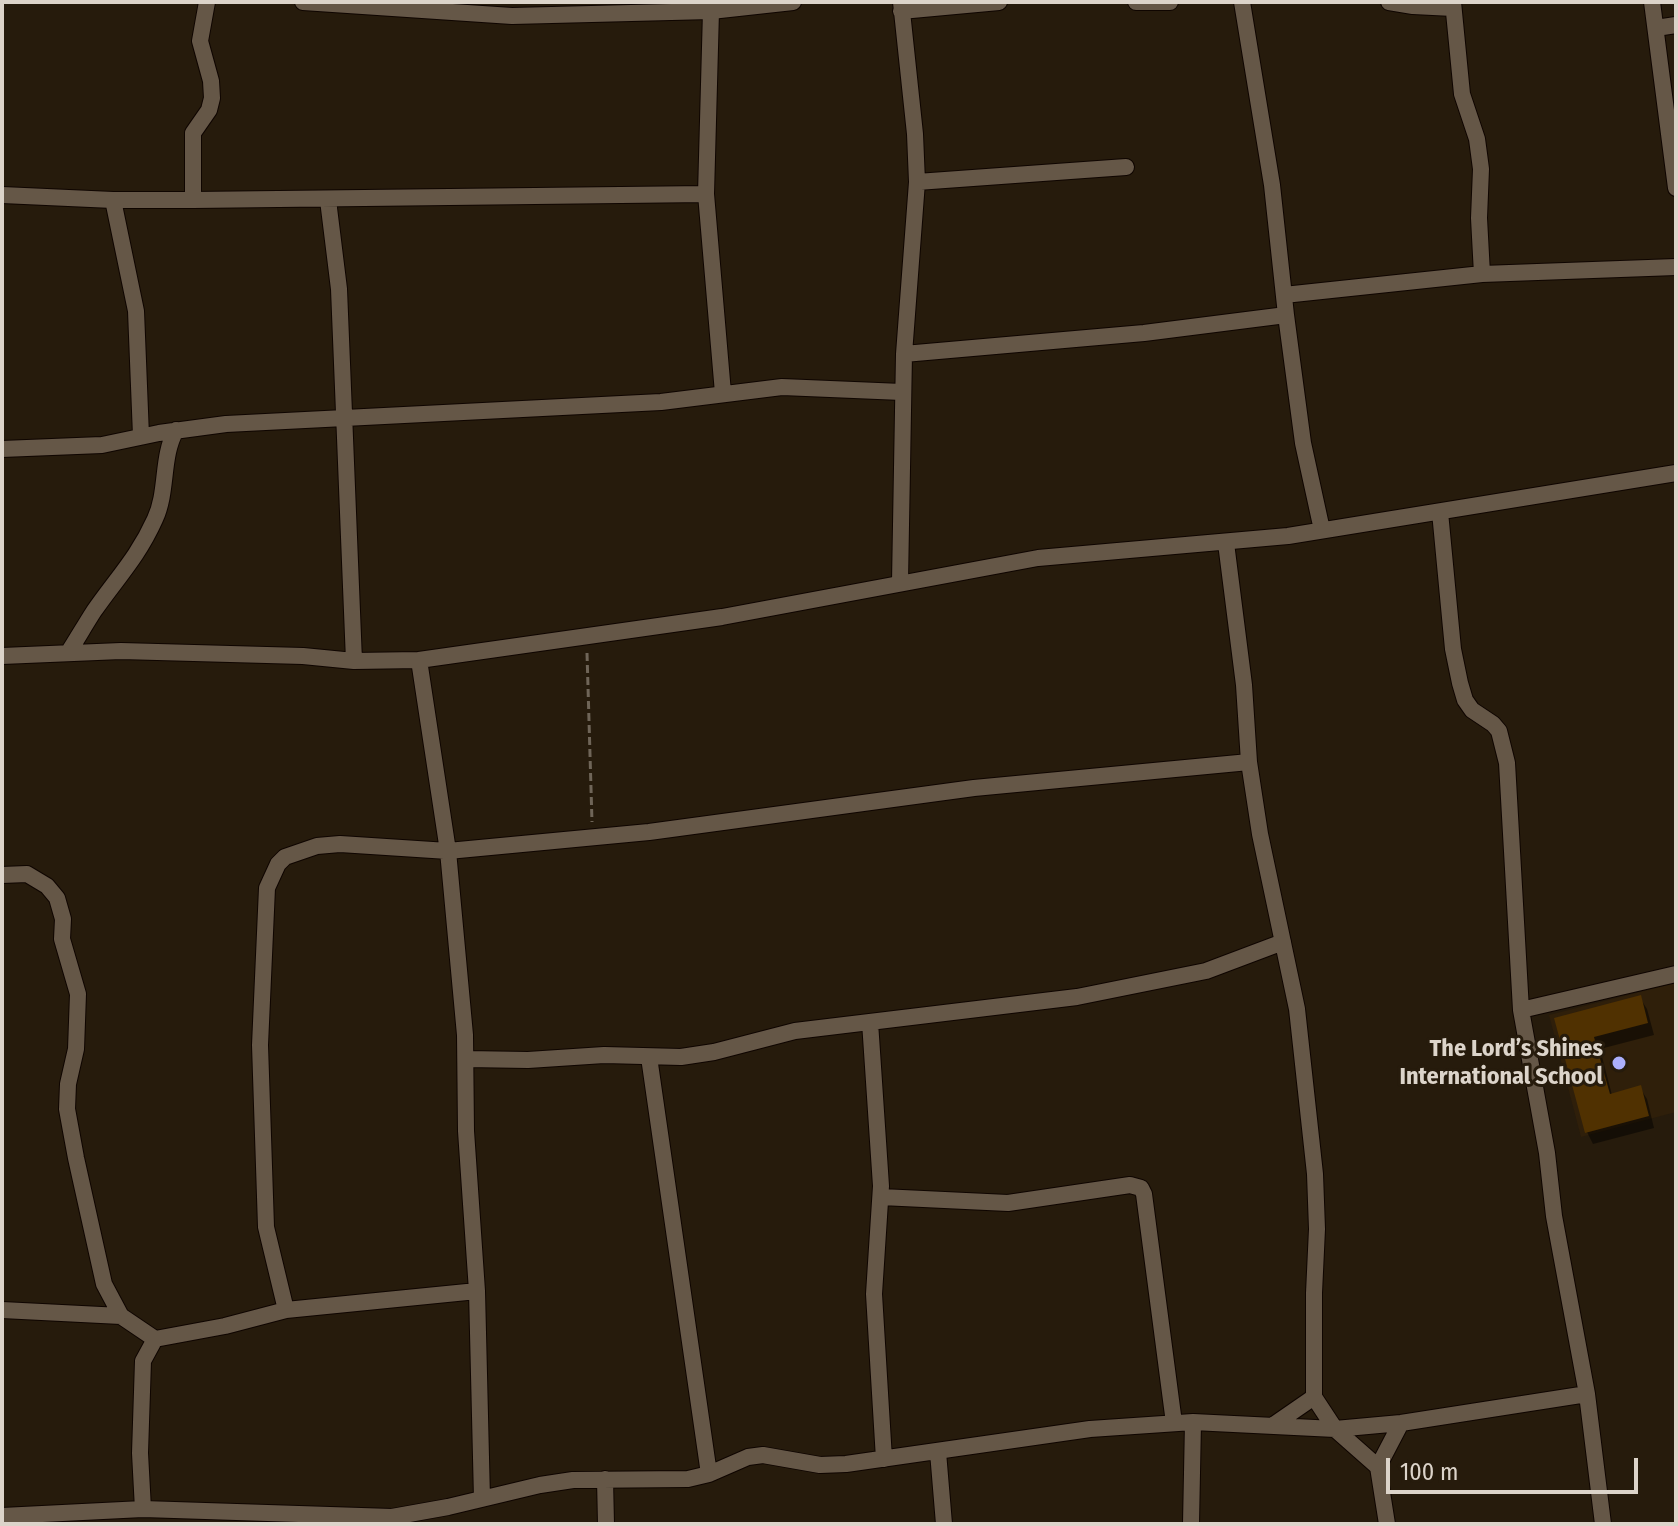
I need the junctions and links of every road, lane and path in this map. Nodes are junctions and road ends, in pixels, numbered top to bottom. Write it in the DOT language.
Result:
graph roads {
  1 [pos="207,2"];
  2 [pos="303,2"];
  3 [pos="793,2"];
  4 [pos="999,2"];
  5 [pos="1136,2"];
  6 [pos="1170,2"];
  7 [pos="1242,2"];
  8 [pos="1389,2"];
  9 [pos="1652,2"];
  10 [pos="1453,5"];
  11 [pos="901,7"];
  12 [pos="711,11"];
  13 [pos="1676,25"];
  14 [pos="1656,28"];
  15 [pos="1126,167"];
  16 [pos="1676,180"];
  17 [pos="917,182"];
  18 [pos="1676,188"];
  19 [pos="706,194"];
  20 [pos="2,195"];
  21 [pos="113,200"];
  22 [pos="193,200"];
  23 [pos="328,200"];
  24 [pos="1676,267"];
  25 [pos="1482,274"];
  26 [pos="1284,295"];
  27 [pos="1286,315"];
  28 [pos="904,354"];
  29 [pos="902,392"];
  30 [pos="723,393"];
  31 [pos="344,419"];
  32 [pos="176,430"];
  33 [pos="141,436"];
  34 [pos="2,449"];
  35 [pos="1676,473"];
  36 [pos="1440,512"];
  37 [pos="1322,530"];
  38 [pos="1226,543"];
  39 [pos="900,582"];
  40 [pos="587,638"];
  41 [pos="68,653"];
  42 [pos="2,656"];
  43 [pos="419,660"];
  44 [pos="354,661"];
  45 [pos="1249,762"];
  46 [pos="592,837"];
  47 [pos="448,851"];
  48 [pos="2,875"];
  49 [pos="1283,942"];
  50 [pos="1676,974"];
  51 [pos="1521,1010"];
  52 [pos="870,1022"];
  53 [pos="649,1057"];
  54 [pos="466,1059"];
  55 [pos="881,1197"];
  56 [pos="477,1291"];
  57 [pos="2,1310"];
  58 [pos="286,1310"];
  59 [pos="121,1316"];
  60 [pos="155,1339"];
  61 [pos="1587,1394"];
  62 [pos="1314,1397"];
  63 [pos="1193,1422"];
  64 [pos="1174,1423"];
  65 [pos="1401,1423"];
  66 [pos="1272,1426"];
  67 [pos="1335,1429"];
  68 [pos="938,1452"];
  69 [pos="884,1459"];
  70 [pos="1378,1467"];
  71 [pos="709,1474"];
  72 [pos="605,1479"];
  73 [pos="482,1499"];
  74 [pos="143,1509"];
  75 [pos="2,1516"];
  76 [pos="193,1518"];
  77 [pos="21,1519"];
  78 [pos="329,1520"];
  79 [pos="606,1524"];
  80 [pos="944,1524"];
  81 [pos="1191,1524"];
  82 [pos="1387,1524"];
  83 [pos="1603,1524"];
  1 -- 22 [label="street"];
  2 -- 12 [label="street"];
  3 -- 12 [label="street"];
  4 -- 11 [label="street"];
  5 -- 6 [label="street"];
  7 -- 26 [label="street"];
  8 -- 10 [label="street"];
  9 -- 14 [label="street"];
  10 -- 25 [label="street"];
  11 -- 17 [label="street"];
  12 -- 19 [label="street"];
  13 -- 14 [label="street"];
  14 -- 16 [label="street"];
  15 -- 17 [label="street"];
  16 -- 18 [label="street"];
  17 -- 28 [label="street"];
  19 -- 23 [label="street"];
  19 -- 30 [label="street"];
  20 -- 21 [label="street"];
  21 -- 22 [label="street"];
  21 -- 33 [label="street"];
  22 -- 23 [label="street"];
  23 -- 31 [label="street"];
  24 -- 25 [label="street"];
  25 -- 26 [label="street"];
  26 -- 27 [label="street"];
  27 -- 28 [label="street"];
  27 -- 37 [label="street"];
  28 -- 29 [label="street"];
  29 -- 30 [label="street"];
  29 -- 39 [label="street"];
  30 -- 31 [label="street"];
  31 -- 32 [label="street"];
  31 -- 44 [label="street"];
  32 -- 33 [label="street"];
  32 -- 41 [label="street"];
  33 -- 34 [label="street"];
  35 -- 36 [label="street"];
  36 -- 37 [label="street"];
  36 -- 51 [label="street"];
  37 -- 38 [label="street"];
  38 -- 39 [label="street"];
  38 -- 45 [label="street"];
  39 -- 40 [label="street"];
  40 -- 43 [label="street"];
  40 -- 46 [label="path"];
  41 -- 42 [label="street"];
  41 -- 44 [label="street"];
  43 -- 44 [label="street"];
  43 -- 47 [label="street"];
  45 -- 46 [label="street"];
  45 -- 49 [label="street"];
  46 -- 47 [label="street"];
  47 -- 54 [label="street"];
  47 -- 58 [label="street"];
  48 -- 59 [label="street"];
  49 -- 52 [label="street"];
  49 -- 62 [label="street"];
  50 -- 51 [label="street"];
  51 -- 61 [label="street"];
  52 -- 53 [label="street"];
  52 -- 55 [label="street"];
  53 -- 54 [label="street"];
  53 -- 71 [label="street"];
  54 -- 56 [label="street"];
  55 -- 64 [label="street"];
  55 -- 69 [label="street"];
  56 -- 58 [label="street"];
  56 -- 73 [label="street"];
  57 -- 59 [label="street"];
  58 -- 60 [label="street"];
  59 -- 60 [label="street"];
  60 -- 74 [label="street"];
  61 -- 65 [label="street"];
  61 -- 83 [label="street"];
  62 -- 66 [label="street"];
  62 -- 67 [label="street"];
  63 -- 64 [label="street"];
  63 -- 66 [label="street"];
  63 -- 81 [label="street"];
  64 -- 68 [label="street"];
  65 -- 67 [label="street"];
  65 -- 70 [label="street"];
  66 -- 67 [label="street"];
  67 -- 70 [label="street"];
  68 -- 69 [label="street"];
  68 -- 80 [label="street"];
  69 -- 71 [label="street"];
  70 -- 82 [label="street"];
  71 -- 72 [label="street"];
  72 -- 73 [label="street"];
  72 -- 79 [label="street"];
  73 -- 78 [label="street"];
  74 -- 76 [label="street"];
  74 -- 77 [label="street"];
  75 -- 77 [label="street"];
  76 -- 78 [label="street"];
}
